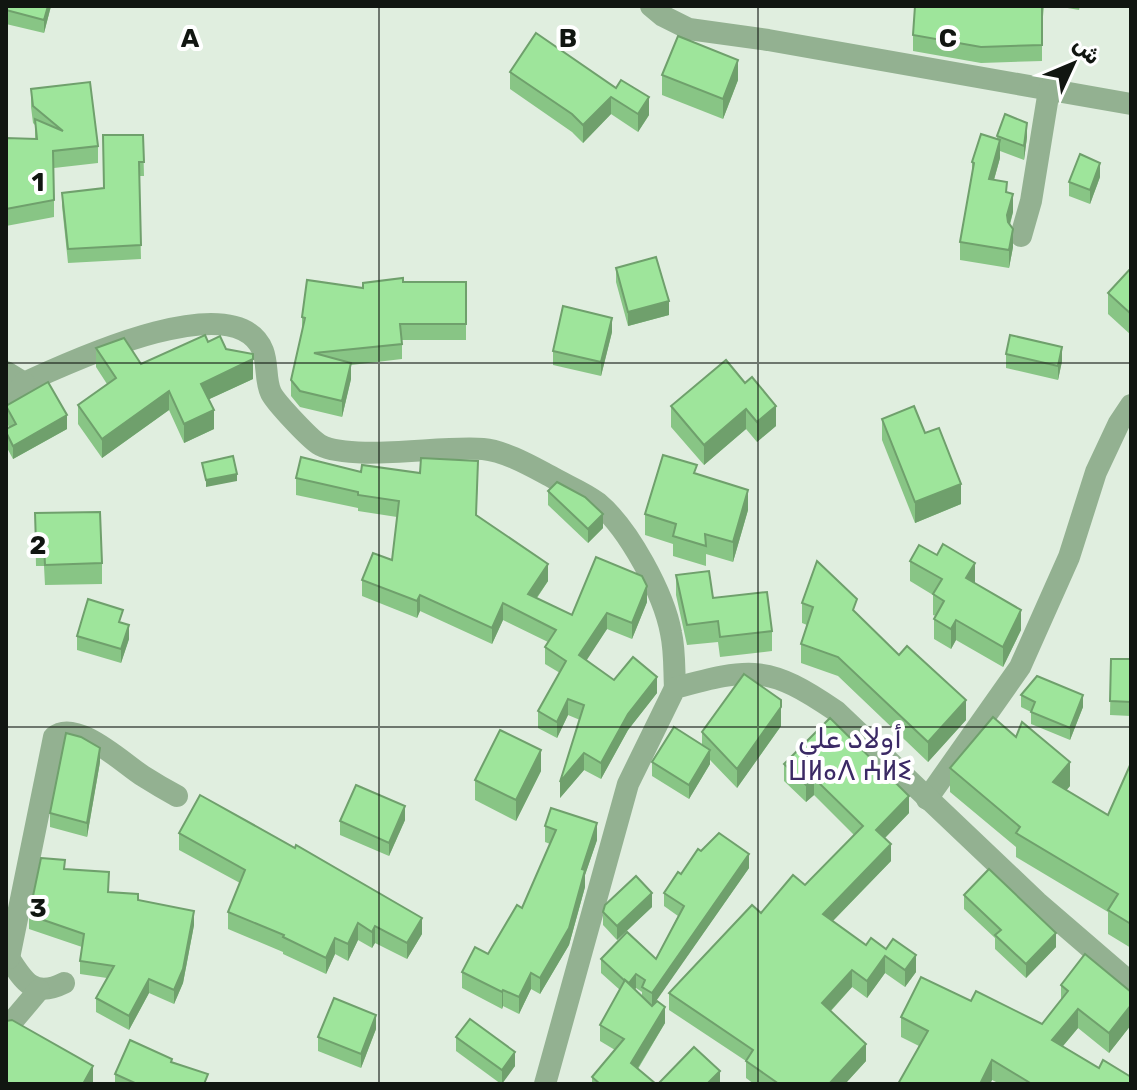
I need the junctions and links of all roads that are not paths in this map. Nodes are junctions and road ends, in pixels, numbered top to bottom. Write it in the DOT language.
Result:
graph roads {
  1 [pos="651,6"];
  2 [pos="1049,90"];
  3 [pos="1131,104"];
  4 [pos="1021,236"];
  5 [pos="15,378"];
  6 [pos="1131,405"];
  7 [pos="6,406"];
  8 [pos="675,688"];
  9 [pos="177,796"];
  10 [pos="927,799"];
  11 [pos="8,957"];
  12 [pos="64,983"];
  13 [pos="1131,983"];
  14 [pos="39,990"];
  15 [pos="6,1029"];
  16 [pos="543,1080"];
  1 -- 2 [label="street"];
  2 -- 3 [label="street"];
  2 -- 4 [label="street"];
  5 -- 7 [label="street"];
  5 -- 8 [label="street"];
  6 -- 10 [label="street"];
  8 -- 10 [label="street"];
  8 -- 16 [label="street"];
  9 -- 11 [label="street"];
  10 -- 13 [label="street"];
  11 -- 14 [label="street"];
  12 -- 14 [label="street"];
  14 -- 15 [label="street"];
}
